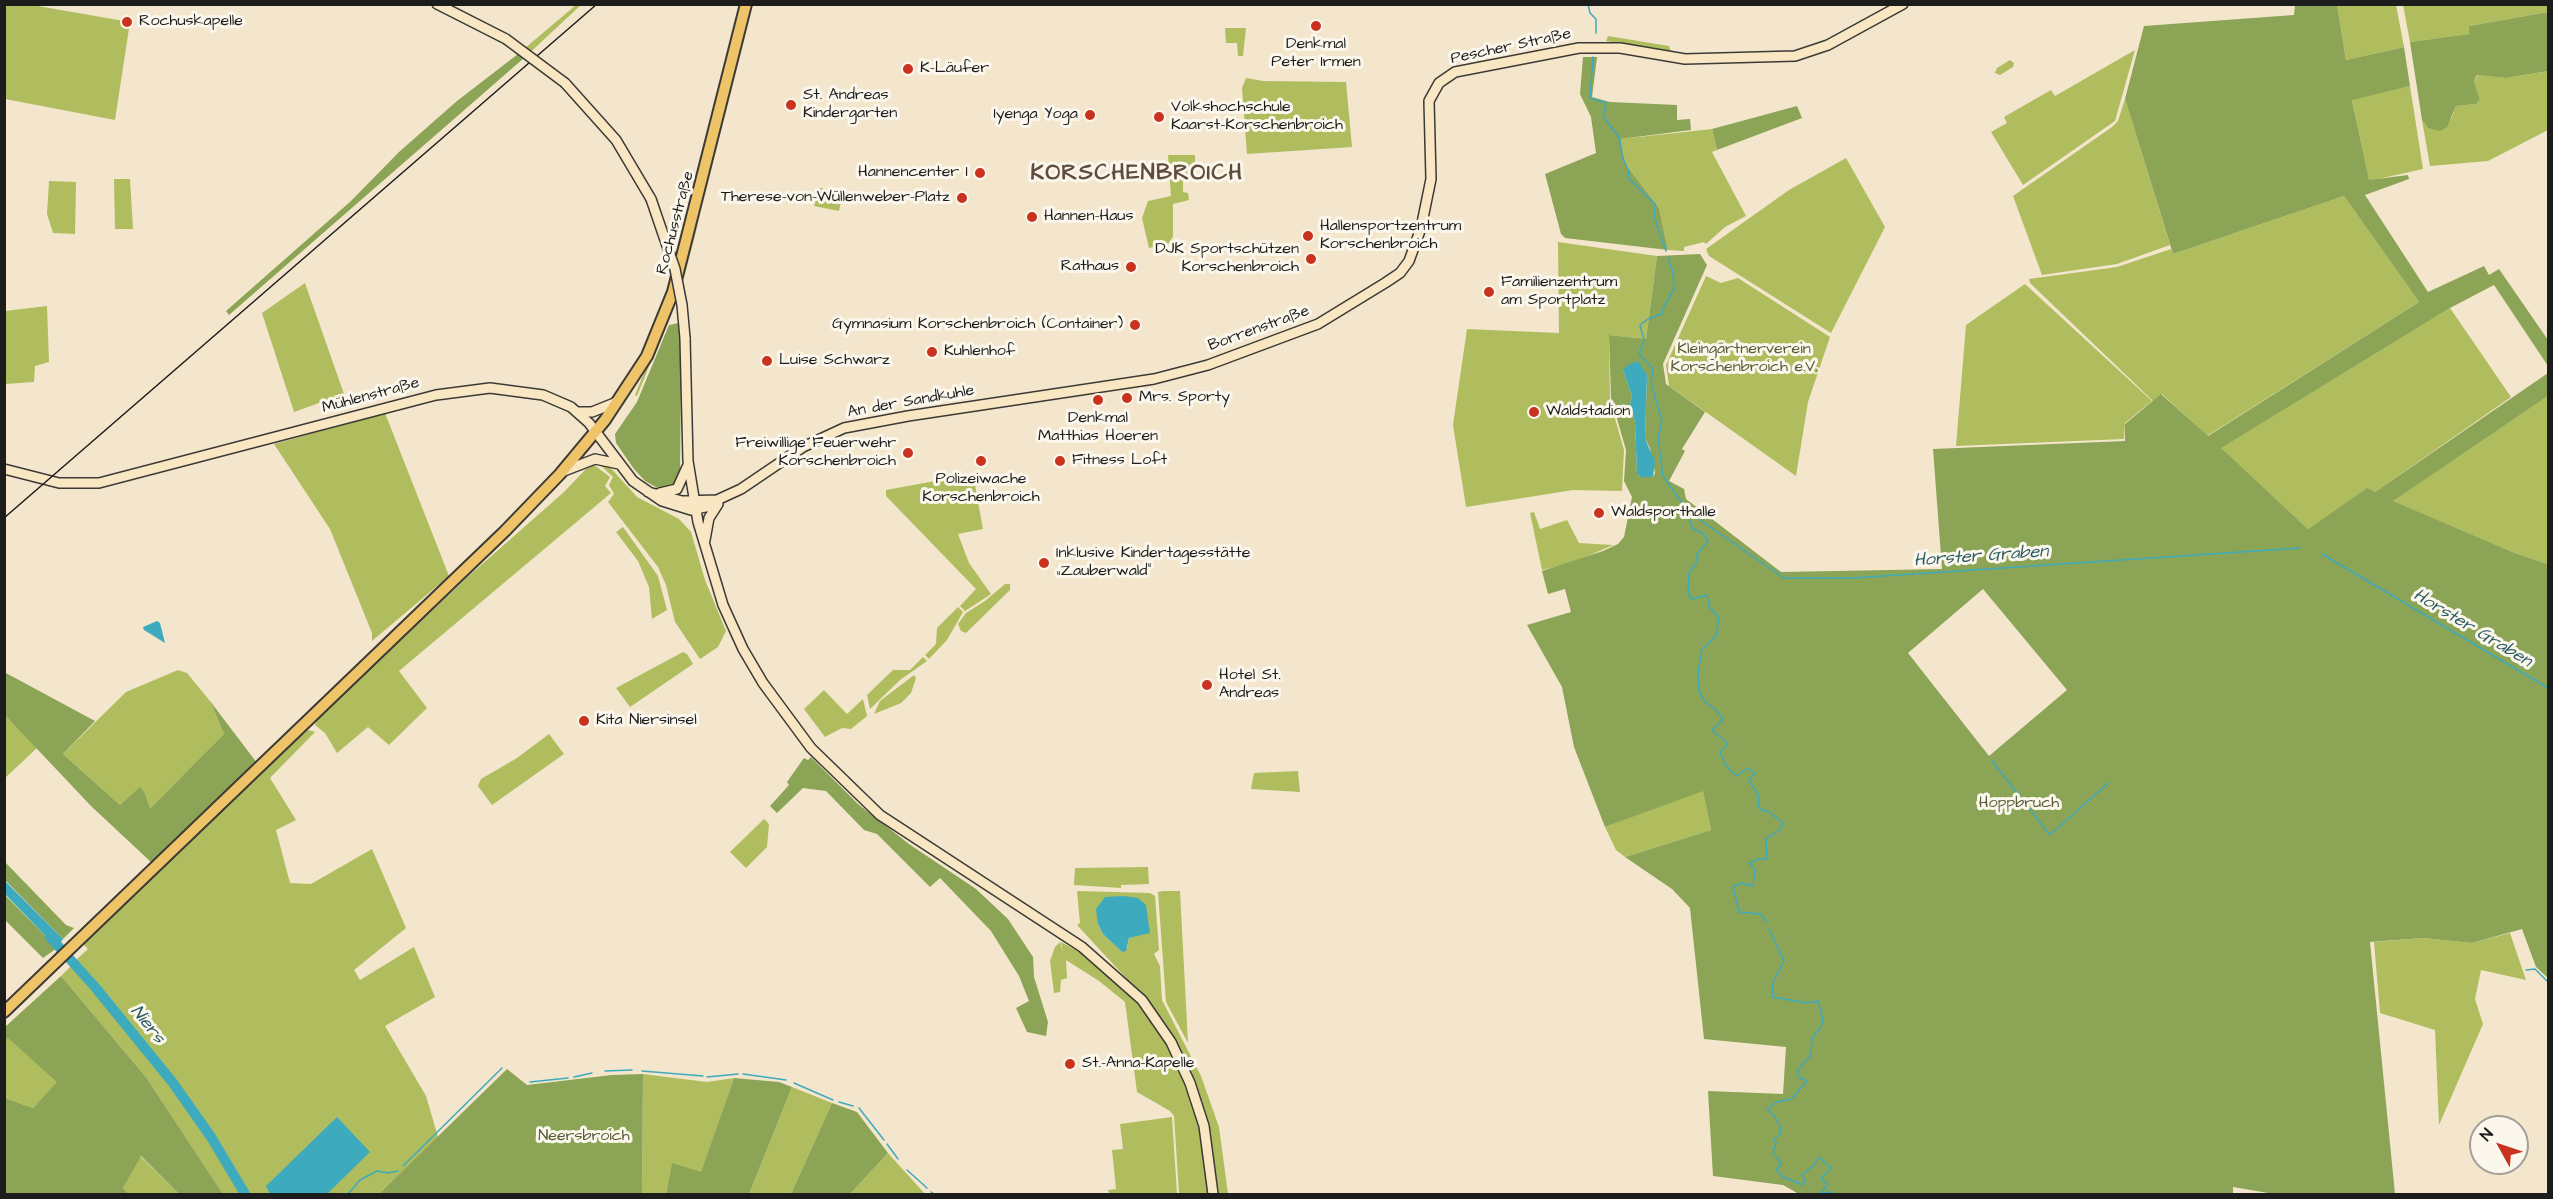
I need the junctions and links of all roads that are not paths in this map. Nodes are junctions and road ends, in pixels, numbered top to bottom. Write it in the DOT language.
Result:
graph roads {
  1 [pos="437,4"];
  2 [pos="746,4"];
  3 [pos="1903,4"];
  4 [pos="1407,264"];
  5 [pos="1106,388"];
  6 [pos="619,402"];
  7 [pos="579,412"];
  8 [pos="596,432"];
  9 [pos="688,461"];
  10 [pos="619,464"];
  11 [pos="4,469"];
  12 [pos="560,474"];
  13 [pos="738,491"];
  14 [pos="648,492"];
  15 [pos="718,504"];
  16 [pos="695,506"];
  17 [pos="704,546"];
  18 [pos="4,1012"];
  19 [pos="1213,1194"];
  1 -- 9 [label="main road, bridge"];
  2 -- 6 [label="main road, Rochusstraße"];
  3 -- 4 [label="main road, Pescher Straße"];
  4 -- 5 [label="main road, Borrenstraße"];
  5 -- 13 [label="main road, An der Sandkuhle"];
  6 -- 7 [label="main road"];
  6 -- 8 [label="main road, Rochusstraße"];
  7 -- 8 [label="main road, Mühlenstraße"];
  7 -- 11 [label="main road, Mühlenstraße"];
  8 -- 10 [label="main road, Mühlenstraße"];
  8 -- 12 [label="main road, Rochusstraße"];
  9 -- 14 [label="main road"];
  9 -- 16 [label="main road"];
  10 -- 12 [label="main road"];
  10 -- 14 [label="main road, Mühlenstraße"];
  12 -- 18 [label="main road, Rochusstraße"];
  13 -- 15 [label="main road, An der Sandkuhle"];
  13 -- 16 [label="main road, An der Sandkuhle"];
  14 -- 16 [label="main road, Mühlenstraße"];
  15 -- 16 [label="main road, An der Sandkuhle"];
  15 -- 17 [label="main road"];
  16 -- 17 [label="main road"];
  17 -- 19 [label="main road"];
}
